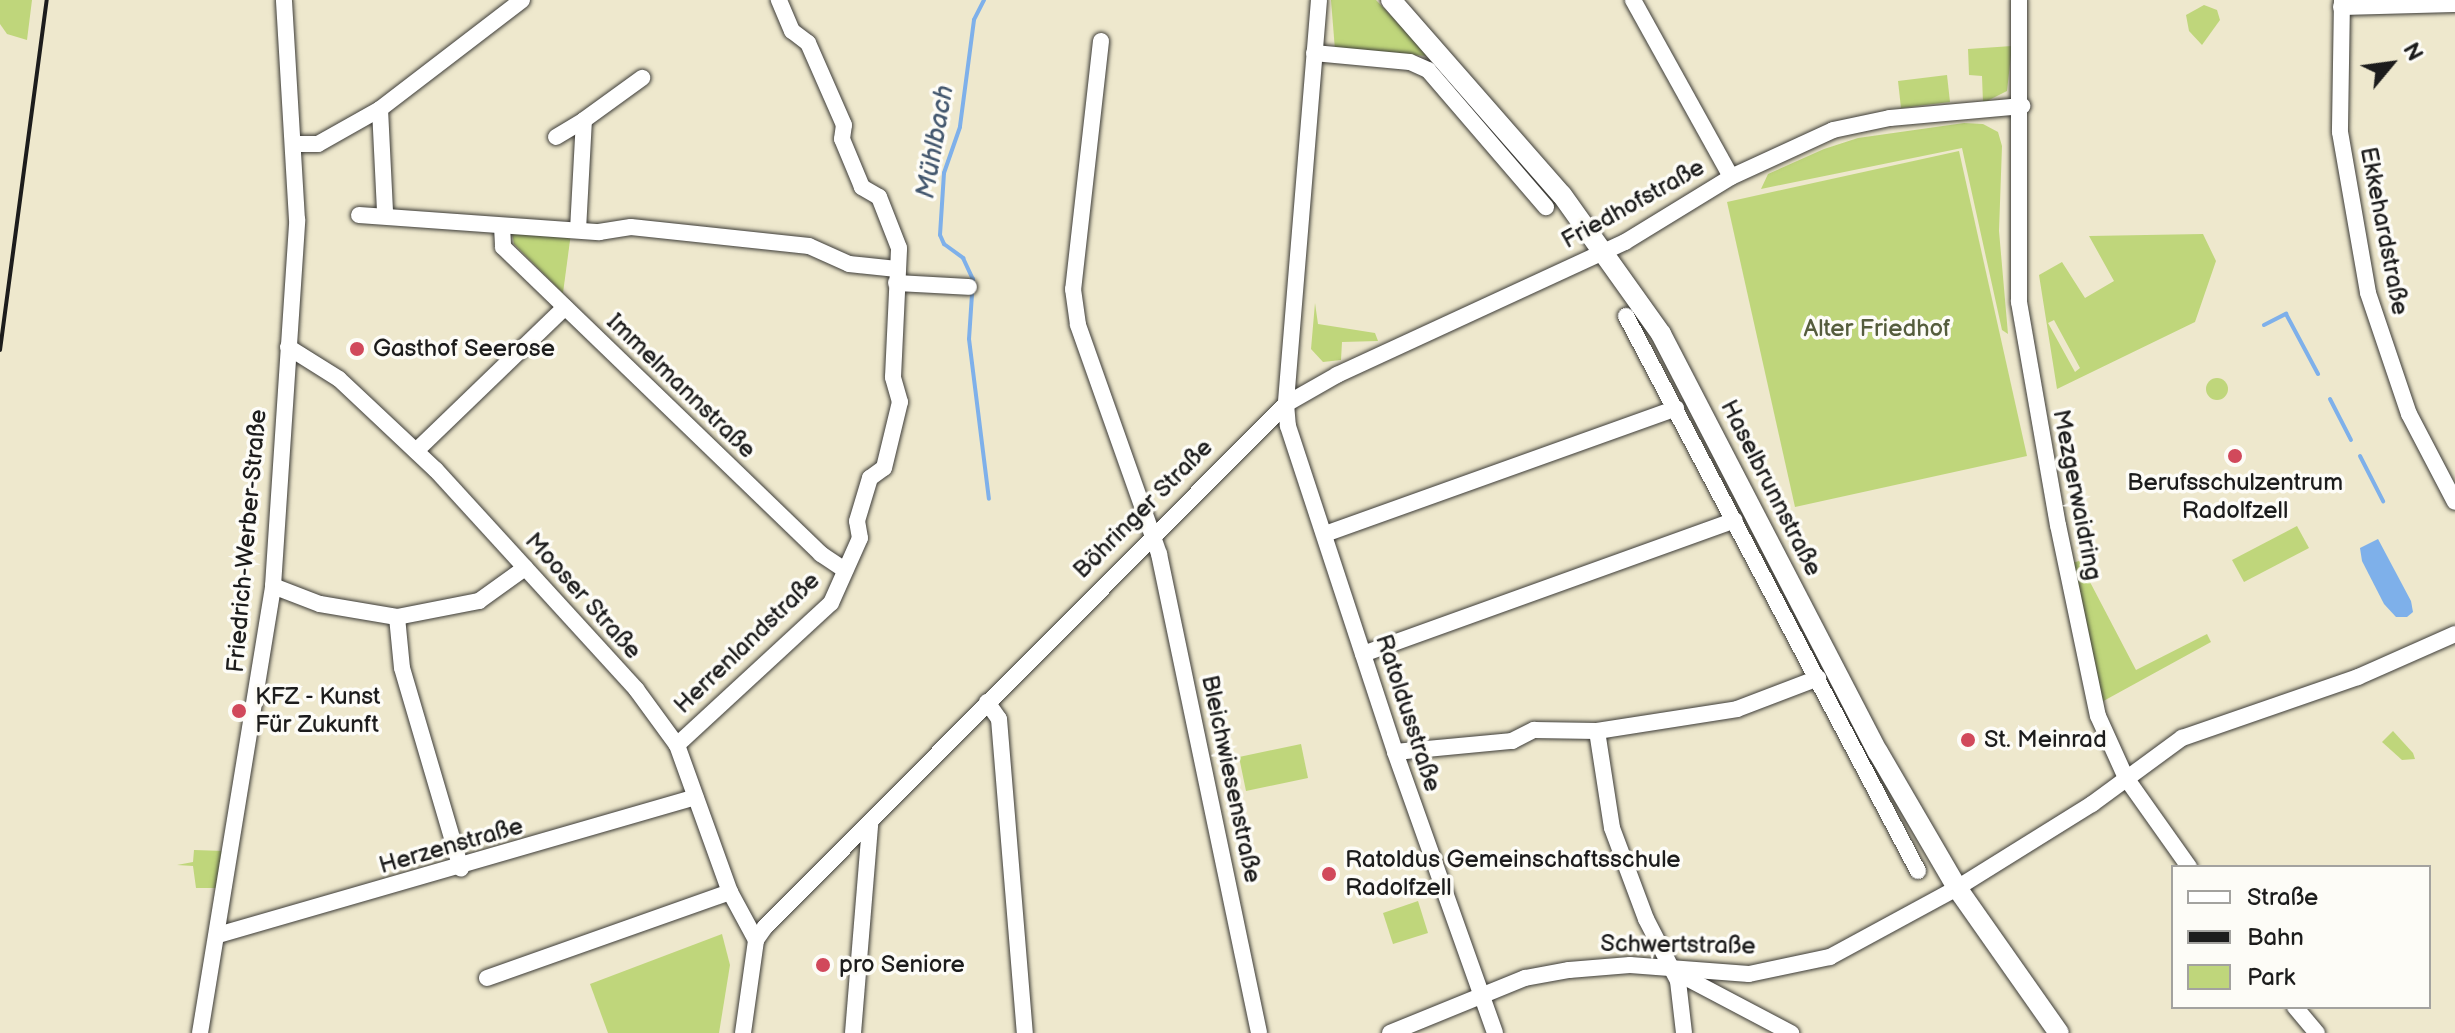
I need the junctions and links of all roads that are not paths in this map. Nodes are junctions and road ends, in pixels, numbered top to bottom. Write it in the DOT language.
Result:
graph roads {
  1 [pos="284,0"];
  2 [pos="522,0"];
  3 [pos="779,0"];
  4 [pos="1319,0"];
  5 [pos="1391,0"];
  6 [pos="1633,0"];
  7 [pos="2019,0"];
  8 [pos="2342,4"];
  9 [pos="2455,4"];
  10 [pos="1101,41"];
  11 [pos="1314,53"];
  12 [pos="642,78"];
  13 [pos="2022,106"];
  14 [pos="380,109"];
  15 [pos="584,120"];
  16 [pos="556,137"];
  17 [pos="295,144"];
  18 [pos="1731,177"];
  19 [pos="1546,207"];
  20 [pos="385,213"];
  21 [pos="359,215"];
  22 [pos="502,226"];
  23 [pos="578,230"];
  24 [pos="1605,252"];
  25 [pos="896,276"];
  26 [pos="969,287"];
  27 [pos="565,307"];
  28 [pos="1626,316"];
  29 [pos="288,347"];
  30 [pos="1286,404"];
  31 [pos="1676,408"];
  32 [pos="416,451"];
  33 [pos="2455,502"];
  34 [pos="1735,520"];
  35 [pos="1325,534"];
  36 [pos="1152,537"];
  37 [pos="525,568"];
  38 [pos="845,570"];
  39 [pos="273,586"];
  40 [pos="397,617"];
  41 [pos="2455,634"];
  42 [pos="1363,654"];
  43 [pos="1818,678"];
  44 [pos="987,702"];
  45 [pos="1597,731"];
  46 [pos="677,745"];
  47 [pos="1395,752"];
  48 [pos="2126,778"];
  49 [pos="695,797"];
  50 [pos="870,825"];
  51 [pos="2188,865"];
  52 [pos="461,869"];
  53 [pos="1918,871"];
  54 [pos="1957,888"];
  55 [pos="730,892"];
  56 [pos="218,935"];
  57 [pos="756,940"];
  58 [pos="1674,972"];
  59 [pos="487,978"];
  60 [pos="1478,996"];
  61 [pos="2297,1009"];
  62 [pos="200,1033"];
  63 [pos="743,1033"];
  64 [pos="853,1033"];
  65 [pos="1025,1033"];
  66 [pos="1259,1033"];
  67 [pos="1390,1033"];
  68 [pos="1495,1033"];
  69 [pos="1684,1033"];
  70 [pos="1791,1033"];
  71 [pos="2059,1033"];
  72 [pos="2317,1033"];
  1 -- 17 [label="street, Friedrich-Werber-Straße"];
  2 -- 14 [label="street"];
  3 -- 25 [label="street, Herrenlandstraße"];
  4 -- 11 [label="street"];
  5 -- 24 [label="main road, Haselbrunnstraße"];
  6 -- 18 [label="street"];
  7 -- 13 [label="street, Mezgerwaidring"];
  8 -- 9 [label="street"];
  8 -- 33 [label="street, Ekkehardstraße"];
  10 -- 36 [label="street, Bleichwiesenstraße"];
  11 -- 19 [label="street"];
  11 -- 30 [label="street"];
  12 -- 15 [label="street"];
  13 -- 18 [label="street, Friedhofstraße"];
  13 -- 48 [label="street, Mezgerwaidring"];
  14 -- 17 [label="street"];
  14 -- 20 [label="street"];
  15 -- 16 [label="street"];
  15 -- 23 [label="street"];
  17 -- 29 [label="street, Friedrich-Werber-Straße"];
  18 -- 24 [label="street, Friedhofstraße"];
  20 -- 21 [label="street"];
  20 -- 22 [label="street"];
  22 -- 23 [label="street"];
  22 -- 27 [label="street, Immelmannstraße"];
  23 -- 25 [label="street"];
  24 -- 30 [label="street, Friedhofstraße"];
  24 -- 54 [label="main road, Haselbrunnstraße"];
  25 -- 26 [label="street"];
  25 -- 38 [label="street, Herrenlandstraße"];
  27 -- 32 [label="street"];
  27 -- 38 [label="street, Immelmannstraße"];
  28 -- 31 [label="street, Haselbrunnstraße"];
  29 -- 32 [label="street, Mooser Straße"];
  29 -- 39 [label="street, Friedrich-Werber-Straße"];
  30 -- 35 [label="street, Ratoldusstraße"];
  30 -- 36 [label="street, Böhringer Straße"];
  31 -- 34 [label="street, Haselbrunnstraße"];
  31 -- 35 [label="street"];
  32 -- 37 [label="street, Mooser Straße"];
  34 -- 42 [label="street"];
  34 -- 43 [label="street, Haselbrunnstraße"];
  35 -- 42 [label="street, Ratoldusstraße"];
  36 -- 44 [label="street, Böhringer Straße"];
  36 -- 66 [label="street, Bleichwiesenstraße"];
  37 -- 40 [label="street"];
  37 -- 46 [label="street, Mooser Straße"];
  38 -- 46 [label="street, Herrenlandstraße"];
  39 -- 40 [label="street"];
  39 -- 56 [label="street, Friedrich-Werber-Straße"];
  40 -- 52 [label="street"];
  41 -- 48 [label="street, Schwertstraße"];
  42 -- 47 [label="street, Ratoldusstraße"];
  43 -- 45 [label="street"];
  43 -- 53 [label="street, Haselbrunnstraße"];
  44 -- 50 [label="street, Böhringer Straße"];
  44 -- 65 [label="street"];
  45 -- 47 [label="street"];
  45 -- 58 [label="street"];
  46 -- 49 [label="street, Mooser Straße"];
  47 -- 60 [label="street, Ratoldusstraße"];
  48 -- 51 [label="street, Mezgerwaidring"];
  48 -- 54 [label="street, Schwertstraße"];
  49 -- 52 [label="street, Herzenstraße"];
  49 -- 55 [label="street, Mooser Straße"];
  50 -- 57 [label="street, Böhringer Straße"];
  50 -- 64 [label="street"];
  52 -- 56 [label="street, Herzenstraße"];
  54 -- 58 [label="street, Schwertstraße"];
  54 -- 71 [label="main road, Haselbrunnstraße"];
  55 -- 57 [label="street, Mooser Straße"];
  55 -- 59 [label="street"];
  56 -- 62 [label="street, Friedrich-Werber-Straße"];
  57 -- 63 [label="street"];
  58 -- 60 [label="street, Schwertstraße"];
  58 -- 69 [label="street"];
  58 -- 70 [label="street"];
  60 -- 67 [label="street, Schwertstraße"];
  60 -- 68 [label="street, Ratoldusstraße"];
  61 -- 72 [label="street"];
}
